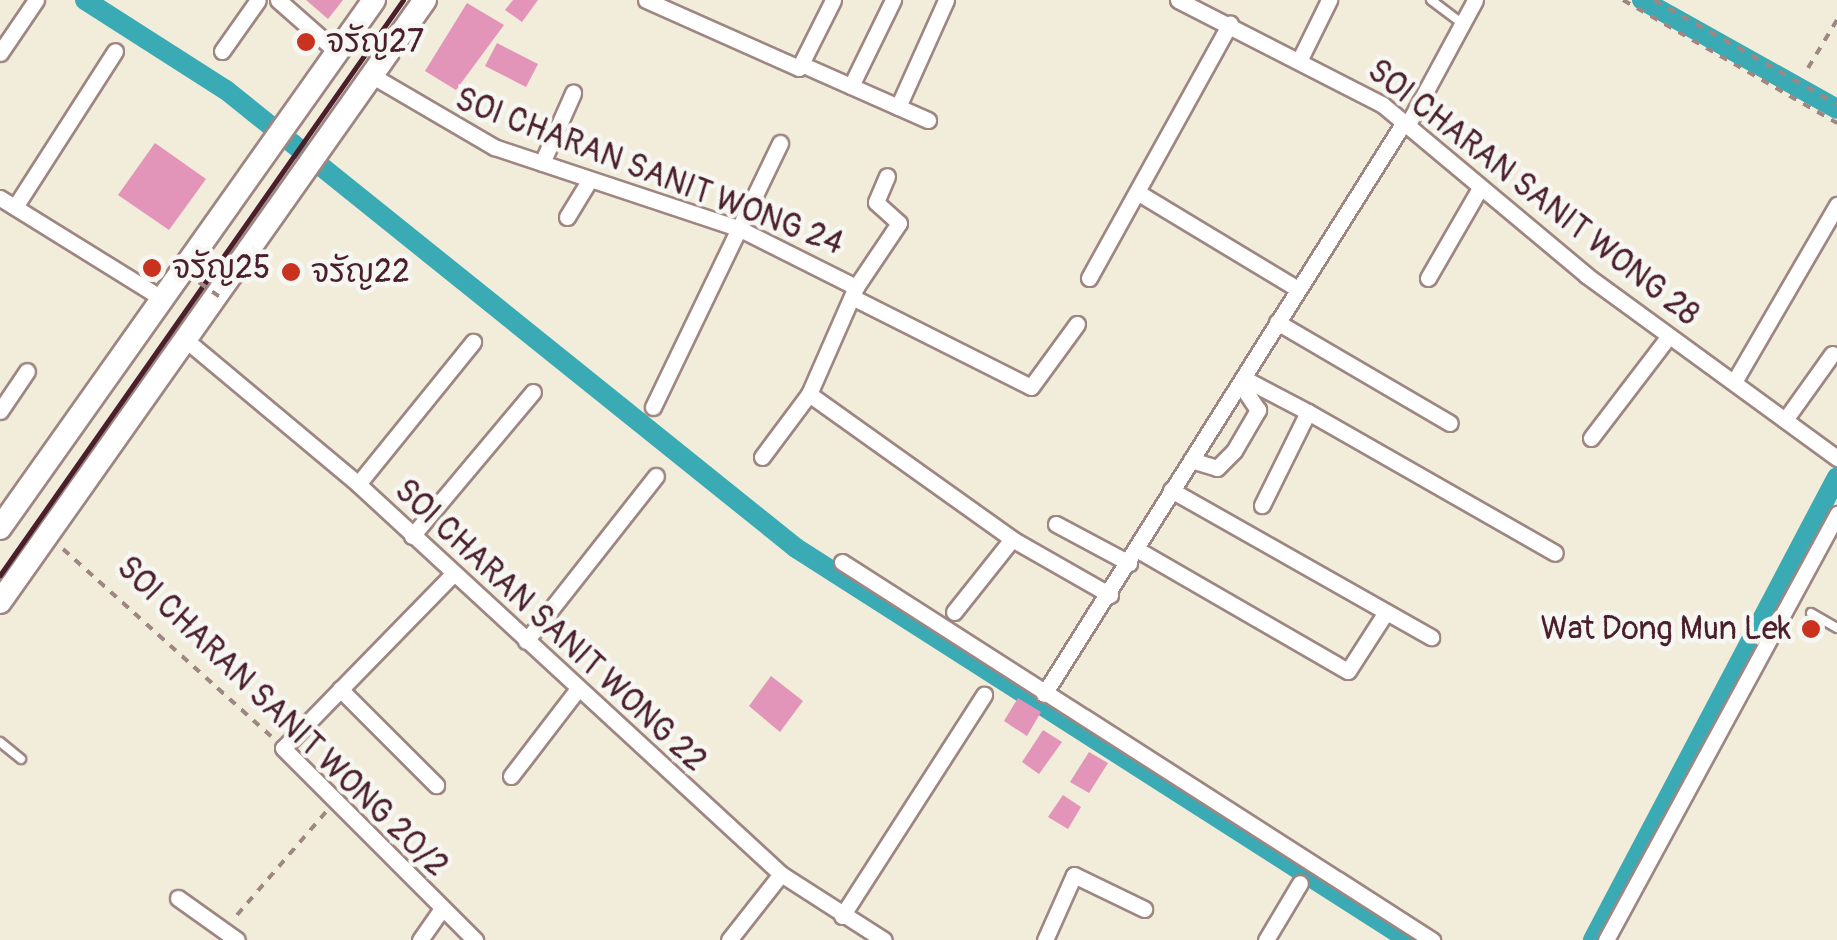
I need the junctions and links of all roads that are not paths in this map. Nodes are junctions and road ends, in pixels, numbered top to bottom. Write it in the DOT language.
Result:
graph roads {
  1 [pos="36,0"];
  2 [pos="258,0"];
  3 [pos="278,0"];
  4 [pos="374,0"];
  5 [pos="425,0"];
  6 [pos="646,0"];
  7 [pos="833,0"];
  8 [pos="893,0"];
  9 [pos="946,0"];
  10 [pos="1178,0"];
  11 [pos="1329,0"];
  12 [pos="1431,0"];
  13 [pos="1475,0"];
  14 [pos="1230,24"];
  15 [pos="1462,24"];
  16 [pos="115,51"];
  17 [pos="222,51"];
  18 [pos="0,52"];
  19 [pos="337,52"];
  20 [pos="1301,57"];
  21 [pos="810,68"];
  22 [pos="371,75"];
  23 [pos="851,86"];
  24 [pos="573,93"];
  25 [pos="898,107"];
  26 [pos="928,120"];
  27 [pos="1406,124"];
  28 [pos="780,143"];
  29 [pos="542,163"];
  30 [pos="888,176"];
  31 [pos="588,181"];
  32 [pos="1480,188"];
  33 [pos="1136,192"];
  34 [pos="0,198"];
  35 [pos="1837,205"];
  36 [pos="15,207"];
  37 [pos="567,217"];
  38 [pos="744,231"];
  39 [pos="1089,278"];
  40 [pos="1428,278"];
  41 [pos="1298,289"];
  42 [pos="854,292"];
  43 [pos="161,298"];
  44 [pos="1277,322"];
  45 [pos="1077,324"];
  46 [pos="1669,336"];
  47 [pos="186,340"];
  48 [pos="473,342"];
  49 [pos="1832,354"];
  50 [pos="28,371"];
  51 [pos="1242,380"];
  52 [pos="1734,382"];
  53 [pos="533,392"];
  54 [pos="808,394"];
  55 [pos="653,406"];
  56 [pos="0,412"];
  57 [pos="1308,412"];
  58 [pos="1785,420"];
  59 [pos="1450,422"];
  60 [pos="1592,438"];
  61 [pos="762,457"];
  62 [pos="1837,458"];
  63 [pos="1190,460"];
  64 [pos="656,476"];
  65 [pos="358,484"];
  66 [pos="1171,490"];
  67 [pos="1262,504"];
  68 [pos="1837,514"];
  69 [pos="3,517"];
  70 [pos="1056,524"];
  71 [pos="412,536"];
  72 [pos="1012,539"];
  73 [pos="1555,554"];
  74 [pos="1133,557"];
  75 [pos="842,562"];
  76 [pos="453,574"];
  77 [pos="1110,595"];
  78 [pos="0,602"];
  79 [pos="954,612"];
  80 [pos="1386,612"];
  81 [pos="1810,613"];
  82 [pos="1837,628"];
  83 [pos="1431,637"];
  84 [pos="526,641"];
  85 [pos="340,689"];
  86 [pos="576,690"];
  87 [pos="1044,694"];
  88 [pos="984,695"];
  89 [pos="0,742"];
  90 [pos="20,759"];
  91 [pos="511,776"];
  92 [pos="436,785"];
  93 [pos="780,874"];
  94 [pos="1300,882"];
  95 [pos="178,898"];
  96 [pos="1144,909"];
  97 [pos="442,910"];
  98 [pos="842,916"];
  99 [pos="1610,938"];
  100 [pos="236,940"];
  101 [pos="420,940"];
  102 [pos="475,940"];
  103 [pos="729,940"];
  104 [pos="884,940"];
  105 [pos="1045,940"];
  106 [pos="1266,940"];
  107 [pos="1432,940"];
  1 -- 18 [label="street"];
  2 -- 17 [label="street"];
  3 -- 19 [label="street"];
  4 -- 19 [label="main road"];
  5 -- 22 [label="main road"];
  6 -- 7 [label="street"];
  8 -- 23 [label="street"];
  9 -- 25 [label="street"];
  10 -- 14 [label="street, SOI CHARAN SANIT WONG 28"];
  11 -- 20 [label="street"];
  12 -- 15 [label="lane"];
  13 -- 15 [label="street"];
  14 -- 20 [label="street, SOI CHARAN SANIT WONG 28"];
  14 -- 33 [label="street"];
  15 -- 27 [label="street"];
  16 -- 36 [label="street"];
  19 -- 43 [label="main road"];
  20 -- 27 [label="street, SOI CHARAN SANIT WONG 28"];
  21 -- 23 [label="street"];
  22 -- 29 [label="street, SOI CHARAN SANIT WONG 24"];
  22 -- 47 [label="main road"];
  23 -- 25 [label="street"];
  24 -- 29 [label="street"];
  25 -- 26 [label="street"];
  27 -- 32 [label="street, SOI CHARAN SANIT WONG 28"];
  27 -- 41 [label="street"];
  28 -- 38 [label="street"];
  29 -- 31 [label="street, SOI CHARAN SANIT WONG 24"];
  30 -- 42 [label="street"];
  31 -- 37 [label="street"];
  31 -- 38 [label="street, SOI CHARAN SANIT WONG 24"];
  32 -- 40 [label="street"];
  32 -- 46 [label="street, SOI CHARAN SANIT WONG 28"];
  33 -- 39 [label="street"];
  33 -- 41 [label="street"];
  34 -- 36 [label="street"];
  35 -- 52 [label="street"];
  36 -- 43 [label="street"];
  38 -- 42 [label="street, SOI CHARAN SANIT WONG 24"];
  38 -- 55 [label="street"];
  41 -- 44 [label="street"];
  42 -- 45 [label="street, SOI CHARAN SANIT WONG 24"];
  42 -- 54 [label="street"];
  43 -- 69 [label="main road"];
  44 -- 51 [label="street"];
  44 -- 59 [label="street"];
  46 -- 52 [label="street, SOI CHARAN SANIT WONG 28"];
  46 -- 60 [label="street"];
  47 -- 65 [label="street, SOI CHARAN SANIT WONG 22"];
  47 -- 78 [label="main road"];
  48 -- 65 [label="street"];
  49 -- 58 [label="street"];
  50 -- 56 [label="street"];
  51 -- 57 [label="street"];
  51 -- 63 [label="street"];
  51 -- 63 [label="street"];
  52 -- 58 [label="street, SOI CHARAN SANIT WONG 28"];
  53 -- 71 [label="street"];
  54 -- 61 [label="street"];
  54 -- 72 [label="street"];
  57 -- 67 [label="street"];
  57 -- 73 [label="street"];
  58 -- 62 [label="street, SOI CHARAN SANIT WONG 28"];
  63 -- 66 [label="street"];
  64 -- 84 [label="street"];
  65 -- 71 [label="street, SOI CHARAN SANIT WONG 22"];
  66 -- 74 [label="street"];
  66 -- 80 [label="street"];
  68 -- 99 [label="street"];
  70 -- 74 [label="street"];
  71 -- 76 [label="street, SOI CHARAN SANIT WONG 22"];
  72 -- 77 [label="street"];
  72 -- 79 [label="street"];
  74 -- 77 [label="street"];
  74 -- 80 [label="street"];
  75 -- 87 [label="street"];
  76 -- 84 [label="street, SOI CHARAN SANIT WONG 22"];
  76 -- 85 [label="street"];
  77 -- 87 [label="street"];
  80 -- 83 [label="street"];
  81 -- 82 [label="lane"];
  84 -- 86 [label="street, SOI CHARAN SANIT WONG 22"];
  85 -- 92 [label="street"];
  85 -- 97 [label="street, SOI CHARAN SANIT WONG 20/2"];
  86 -- 91 [label="street"];
  86 -- 93 [label="street, SOI CHARAN SANIT WONG 22"];
  87 -- 107 [label="street"];
  88 -- 98 [label="street"];
  89 -- 90 [label="lane"];
  93 -- 98 [label="street, SOI CHARAN SANIT WONG 22"];
  93 -- 103 [label="street"];
  94 -- 106 [label="street"];
  95 -- 100 [label="street"];
  96 -- 105 [label="street"];
  97 -- 101 [label="street"];
  97 -- 102 [label="street, SOI CHARAN SANIT WONG 20/2"];
  98 -- 104 [label="street, SOI CHARAN SANIT WONG 22"];
}
